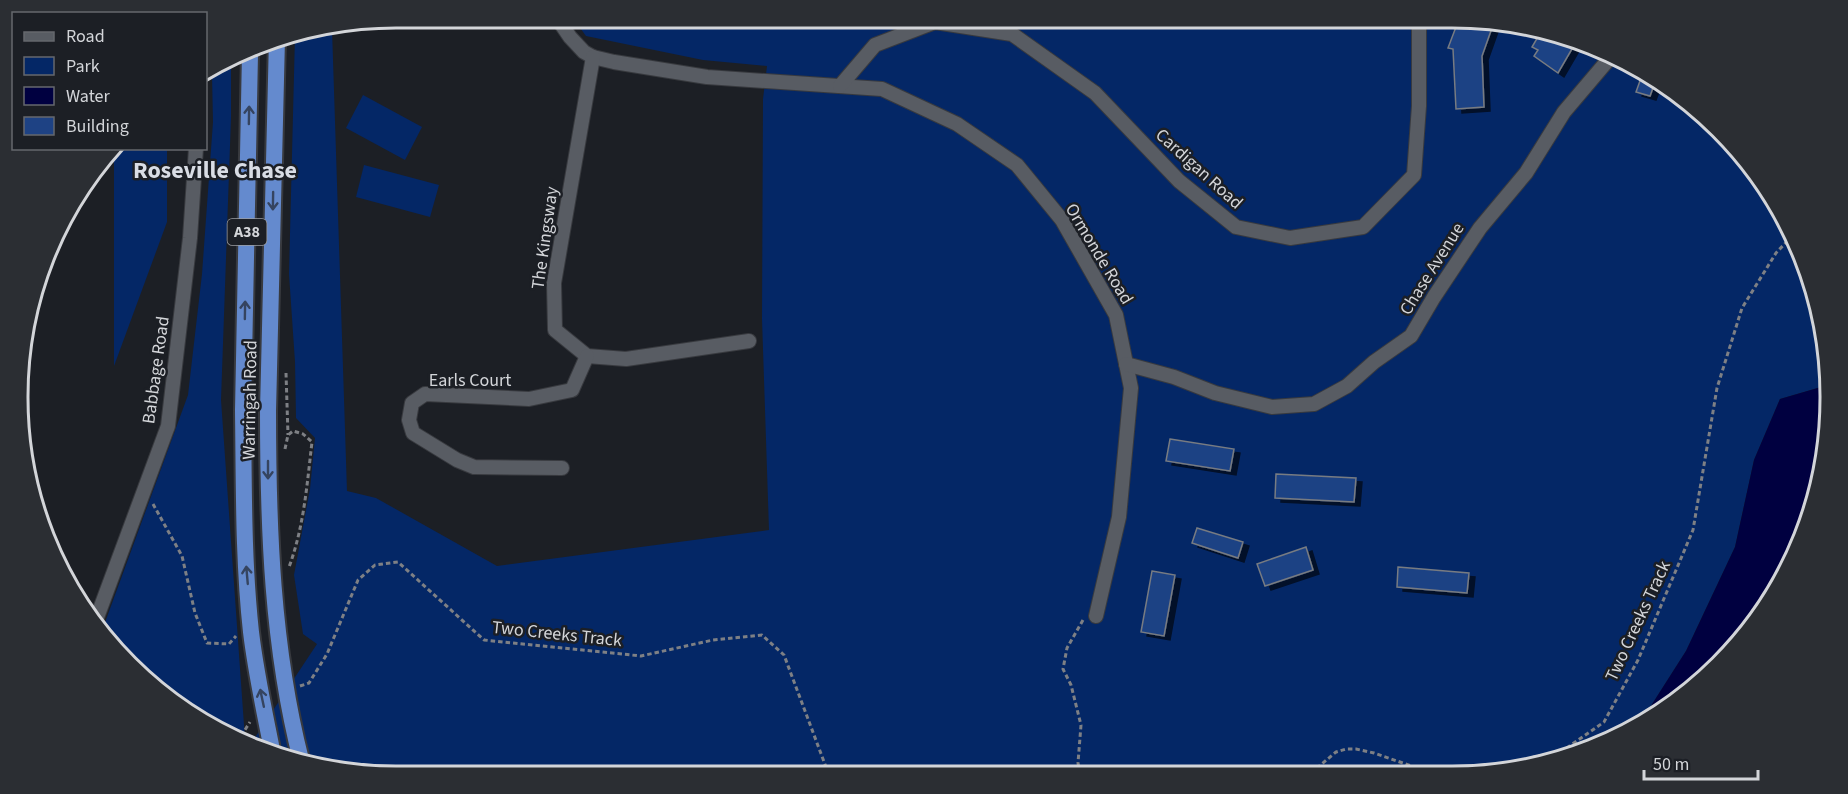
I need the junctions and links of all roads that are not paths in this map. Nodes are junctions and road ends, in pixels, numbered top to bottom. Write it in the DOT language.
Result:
graph roads {
  1 [pos="564,28"];
  2 [pos="919,28"];
  3 [pos="974,28"];
  4 [pos="1419,28"];
  5 [pos="277,49"];
  6 [pos="592,57"];
  7 [pos="250,60"];
  8 [pos="1605,63"];
  9 [pos="840,86"];
  10 [pos="196,150"];
  11 [pos="749,341"];
  12 [pos="587,356"];
  13 [pos="1126,364"];
  14 [pos="562,468"];
  15 [pos="1097,611"];
  16 [pos="99,613"];
  17 [pos="271,743"];
  18 [pos="299,752"];
  1 -- 6 [label="street"];
  2 -- 9 [label="street, Cardigan Road"];
  3 -- 4 [label="street, Cardigan Road"];
  5 -- 18 [label="highway, Warringah Road / A38, one-way, bridge"];
  6 -- 9 [label="street, Ormonde Road"];
  6 -- 12 [label="street, The Kingsway"];
  17 -- 7 [label="highway, Warringah Road / A38, one-way, bridge"];
  8 -- 13 [label="street, Chase Avenue"];
  9 -- 13 [label="street, Ormonde Road"];
  10 -- 16 [label="street, Babbage Road"];
  11 -- 12 [label="street"];
  12 -- 14 [label="street, Earls Court"];
  13 -- 15 [label="street, Ormonde Road"];
}
